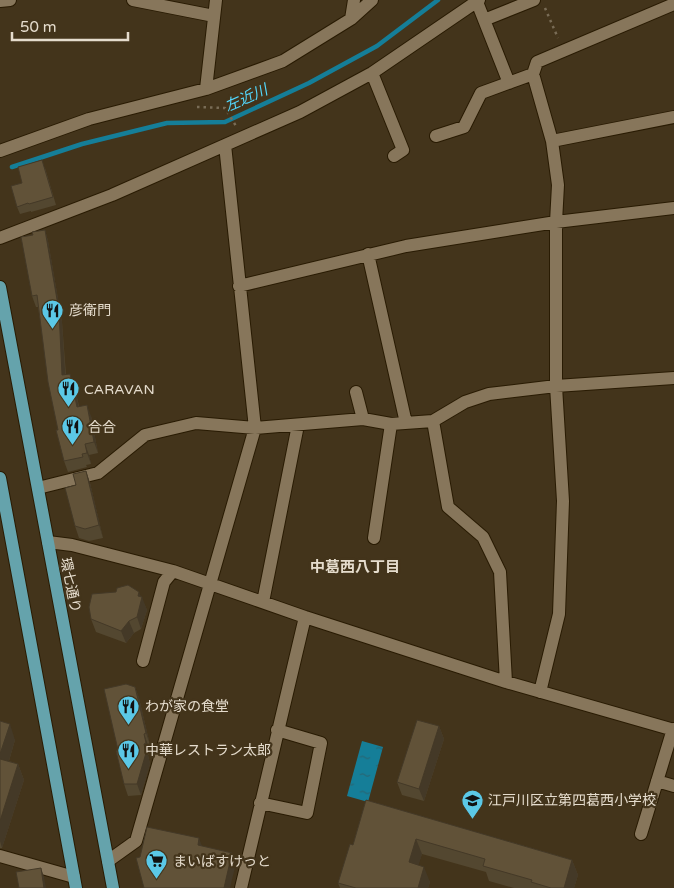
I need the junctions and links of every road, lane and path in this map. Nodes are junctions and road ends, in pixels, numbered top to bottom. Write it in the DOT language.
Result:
graph roads {
  1 [pos="10,0"];
  2 [pos="132,0"];
  3 [pos="216,0"];
  4 [pos="354,0"];
  5 [pos="372,0"];
  6 [pos="534,0"];
  7 [pos="541,0"];
  8 [pos="0,1"];
  9 [pos="478,1"];
  10 [pos="674,4"];
  11 [pos="214,16"];
  12 [pos="351,19"];
  13 [pos="484,20"];
  14 [pos="564,51"];
  15 [pos="372,73"];
  16 [pos="533,74"];
  17 [pos="509,83"];
  18 [pos="206,88"];
  19 [pos="225,108"];
  20 [pos="674,117"];
  21 [pos="436,136"];
  22 [pos="244,137"];
  23 [pos="552,141"];
  24 [pos="225,145"];
  25 [pos="0,151"];
  26 [pos="394,156"];
  27 [pos="674,208"];
  28 [pos="556,222"];
  29 [pos="0,238"];
  30 [pos="368,254"];
  31 [pos="239,286"];
  32 [pos="0,287"];
  33 [pos="674,378"];
  34 [pos="556,386"];
  35 [pos="356,392"];
  36 [pos="363,419"];
  37 [pos="433,421"];
  38 [pos="406,423"];
  39 [pos="391,424"];
  40 [pos="298,425"];
  41 [pos="255,428"];
  42 [pos="0,478"];
  43 [pos="38,488"];
  44 [pos="1,491"];
  45 [pos="5,526"];
  46 [pos="374,538"];
  47 [pos="48,542"];
  48 [pos="173,571"];
  49 [pos="210,584"];
  50 [pos="263,602"];
  51 [pos="305,617"];
  52 [pos="143,661"];
  53 [pos="506,682"];
  54 [pos="540,692"];
  55 [pos="673,729"];
  56 [pos="277,730"];
  57 [pos="657,781"];
  58 [pos="674,786"];
  59 [pos="260,803"];
  60 [pos="641,834"];
  61 [pos="0,856"];
  62 [pos="108,861"];
  63 [pos="75,882"];
  64 [pos="113,888"];
  65 [pos="241,888"];
  1 -- 8 [label="street"];
  2 -- 11 [label="street"];
  3 -- 11 [label="street"];
  4 -- 12 [label="street"];
  5 -- 12 [label="street"];
  6 -- 13 [label="street"];
  7 -- 14 [label="path"];
  9 -- 13 [label="street"];
  9 -- 15 [label="street"];
  10 -- 14 [label="street"];
  11 -- 18 [label="street"];
  12 -- 18 [label="street"];
  13 -- 17 [label="street"];
  14 -- 16 [label="street"];
  15 -- 22 [label="street"];
  15 -- 26 [label="street"];
  16 -- 17 [label="street"];
  16 -- 23 [label="street"];
  17 -- 21 [label="street"];
  18 -- 25 [label="street"];
  19 -- 22 [label="path"];
  20 -- 23 [label="street"];
  22 -- 24 [label="street"];
  23 -- 28 [label="street"];
  24 -- 29 [label="street"];
  24 -- 31 [label="street"];
  27 -- 28 [label="street"];
  28 -- 30 [label="street"];
  28 -- 34 [label="street"];
  30 -- 31 [label="street"];
  30 -- 38 [label="street"];
  31 -- 41 [label="street"];
  32 -- 43 [label="main road, 環七通り"];
  33 -- 34 [label="street"];
  34 -- 37 [label="street"];
  34 -- 54 [label="street"];
  35 -- 36 [label="street"];
  36 -- 39 [label="street"];
  36 -- 40 [label="street"];
  37 -- 38 [label="street"];
  37 -- 53 [label="street"];
  38 -- 39 [label="street"];
  39 -- 46 [label="street"];
  40 -- 41 [label="street"];
  40 -- 50 [label="street"];
  41 -- 43 [label="street"];
  41 -- 49 [label="street"];
  42 -- 44 [label="main road"];
  43 -- 47 [label="main road, 環七通り"];
  44 -- 45 [label="main road"];
  45 -- 63 [label="main road"];
  47 -- 48 [label="street"];
  47 -- 62 [label="main road, 環七通り"];
  48 -- 49 [label="street"];
  48 -- 52 [label="street"];
  49 -- 50 [label="street"];
  49 -- 62 [label="street"];
  50 -- 51 [label="street"];
  51 -- 53 [label="street"];
  51 -- 56 [label="street"];
  53 -- 54 [label="street"];
  54 -- 55 [label="street"];
  55 -- 57 [label="street"];
  56 -- 59 [label="street"];
  56 -- 59 [label="street"];
  57 -- 58 [label="street"];
  57 -- 60 [label="street"];
  59 -- 65 [label="street"];
  61 -- 63 [label="street"];
  62 -- 64 [label="main road, 環七通り"];
}
